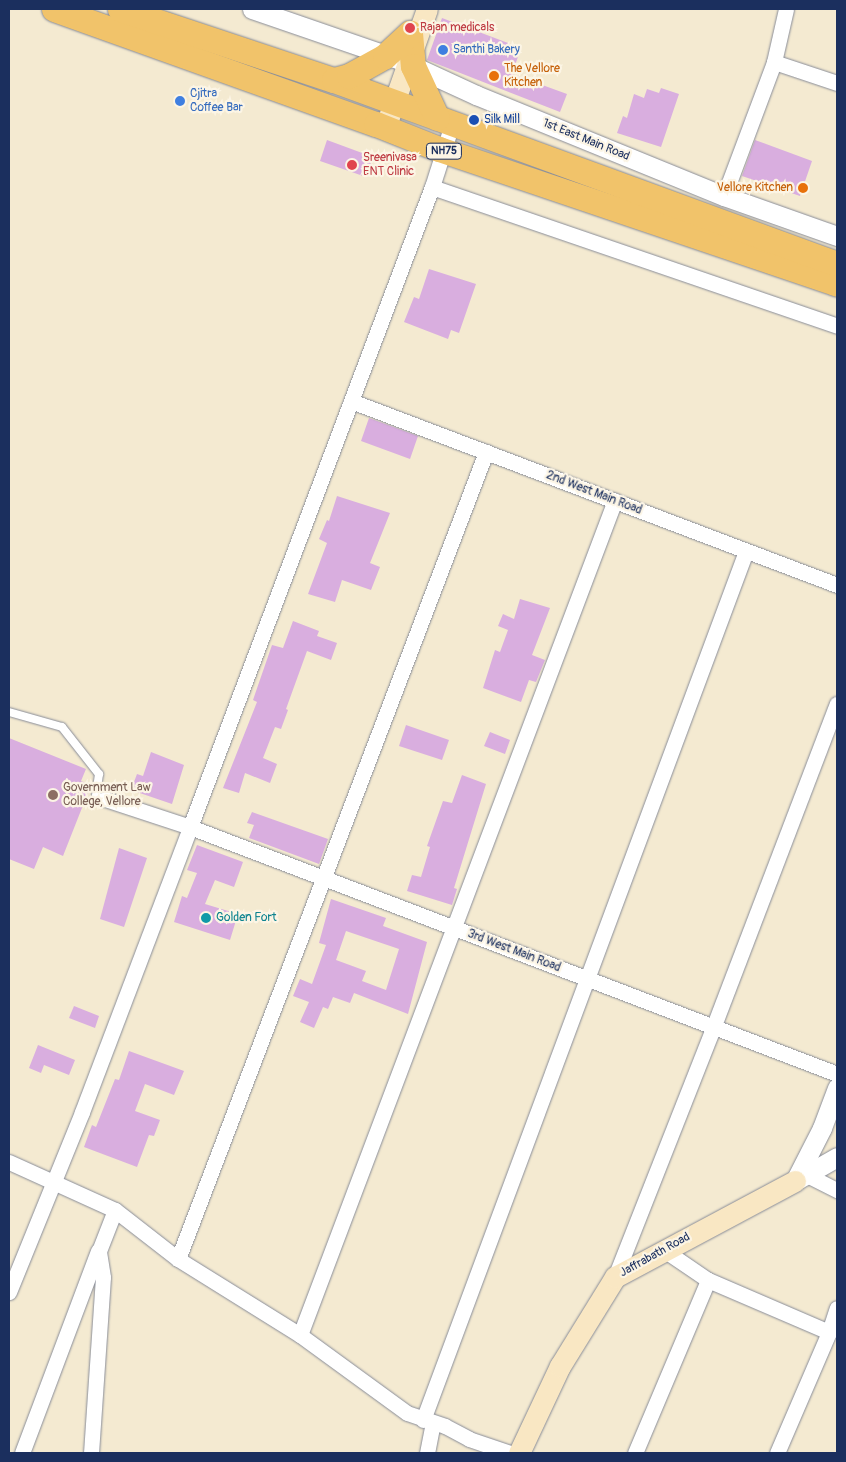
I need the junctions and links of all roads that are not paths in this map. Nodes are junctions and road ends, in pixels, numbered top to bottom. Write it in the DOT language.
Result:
graph roads {
  1 [pos="54,9"];
  2 [pos="120,9"];
  3 [pos="252,9"];
  4 [pos="419,9"];
  5 [pos="427,9"];
  6 [pos="786,9"];
  7 [pos="405,55"];
  8 [pos="774,62"];
  9 [pos="334,80"];
  10 [pos="837,83"];
  11 [pos="389,102"];
  12 [pos="444,121"];
  13 [pos="380,126"];
  14 [pos="444,151"];
  15 [pos="432,187"];
  16 [pos="724,196"];
  17 [pos="837,236"];
  18 [pos="837,264"];
  19 [pos="837,284"];
  20 [pos="837,326"];
  21 [pos="351,401"];
  22 [pos="486,452"];
  23 [pos="615,500"];
  24 [pos="746,551"];
  25 [pos="837,585"];
  26 [pos="837,704"];
  27 [pos="9,712"];
  28 [pos="105,799"];
  29 [pos="190,828"];
  30 [pos="323,878"];
  31 [pos="453,928"];
  32 [pos="586,979"];
  33 [pos="713,1028"];
  34 [pos="837,1074"];
  35 [pos="837,1088"];
  36 [pos="837,1157"];
  37 [pos="9,1162"];
  38 [pos="801,1178"];
  39 [pos="52,1182"];
  40 [pos="837,1190"];
  41 [pos="115,1210"];
  42 [pos="664,1250"];
  43 [pos="99,1251"];
  44 [pos="178,1259"];
  45 [pos="615,1277"];
  46 [pos="708,1280"];
  47 [pos="9,1292"];
  48 [pos="837,1308"];
  49 [pos="829,1332"];
  50 [pos="300,1335"];
  51 [pos="428,1421"];
  52 [pos="22,1453"];
  53 [pos="91,1453"];
  54 [pos="427,1453"];
  55 [pos="510,1453"];
  56 [pos="519,1453"];
  57 [pos="635,1453"];
  58 [pos="777,1453"];
  1 -- 13 [label="highway, NH75"];
  2 -- 9 [label="highway, NH75"];
  3 -- 7 [label="street, 1st East Main Road"];
  4 -- 7 [label="main road"];
  5 -- 7 [label="main road"];
  6 -- 8 [label="street"];
  7 -- 9 [label="highway"];
  7 -- 11 [label="main road"];
  7 -- 12 [label="highway"];
  7 -- 16 [label="street, 1st East Main Road"];
  8 -- 10 [label="street"];
  8 -- 16 [label="street"];
  9 -- 11 [label="highway, NH75"];
  11 -- 12 [label="highway, NH75"];
  11 -- 13 [label="main road"];
  12 -- 14 [label="street"];
  12 -- 18 [label="highway, NH75"];
  13 -- 14 [label="highway, NH75"];
  14 -- 15 [label="street"];
  14 -- 19 [label="highway, NH75"];
  15 -- 20 [label="street"];
  15 -- 21 [label="street"];
  16 -- 17 [label="street, 1st East Main Road"];
  21 -- 22 [label="street, 2nd West Main Road"];
  21 -- 29 [label="street"];
  22 -- 23 [label="street, 2nd West Main Road"];
  22 -- 30 [label="street"];
  23 -- 24 [label="street, 2nd West Main Road"];
  23 -- 31 [label="street"];
  24 -- 25 [label="street, 2nd West Main Road"];
  24 -- 32 [label="street"];
  26 -- 33 [label="street"];
  27 -- 28 [label="lane"];
  28 -- 29 [label="street, 3rd West Main Road"];
  29 -- 30 [label="street, 3rd West Main Road"];
  29 -- 39 [label="street"];
  30 -- 31 [label="street, 3rd West Main Road"];
  30 -- 44 [label="street"];
  31 -- 32 [label="street, 3rd West Main Road"];
  31 -- 50 [label="street"];
  32 -- 33 [label="street, 3rd West Main Road"];
  32 -- 51 [label="street"];
  33 -- 34 [label="street, 3rd West Main Road"];
  33 -- 45 [label="street"];
  35 -- 38 [label="street"];
  36 -- 38 [label="street"];
  37 -- 39 [label="street"];
  38 -- 40 [label="street"];
  38 -- 42 [label="main road, Jaffrabath Road"];
  39 -- 41 [label="street"];
  39 -- 47 [label="street"];
  41 -- 43 [label="street"];
  41 -- 44 [label="street"];
  42 -- 45 [label="main road, Jaffrabath Road"];
  42 -- 46 [label="street"];
  43 -- 52 [label="street"];
  43 -- 53 [label="street"];
  44 -- 50 [label="street"];
  45 -- 56 [label="main road, Jaffrabath Road"];
  46 -- 49 [label="street"];
  46 -- 57 [label="street"];
  48 -- 49 [label="street"];
  49 -- 58 [label="street"];
  50 -- 51 [label="street"];
  51 -- 54 [label="street"];
  51 -- 55 [label="street"];
}
